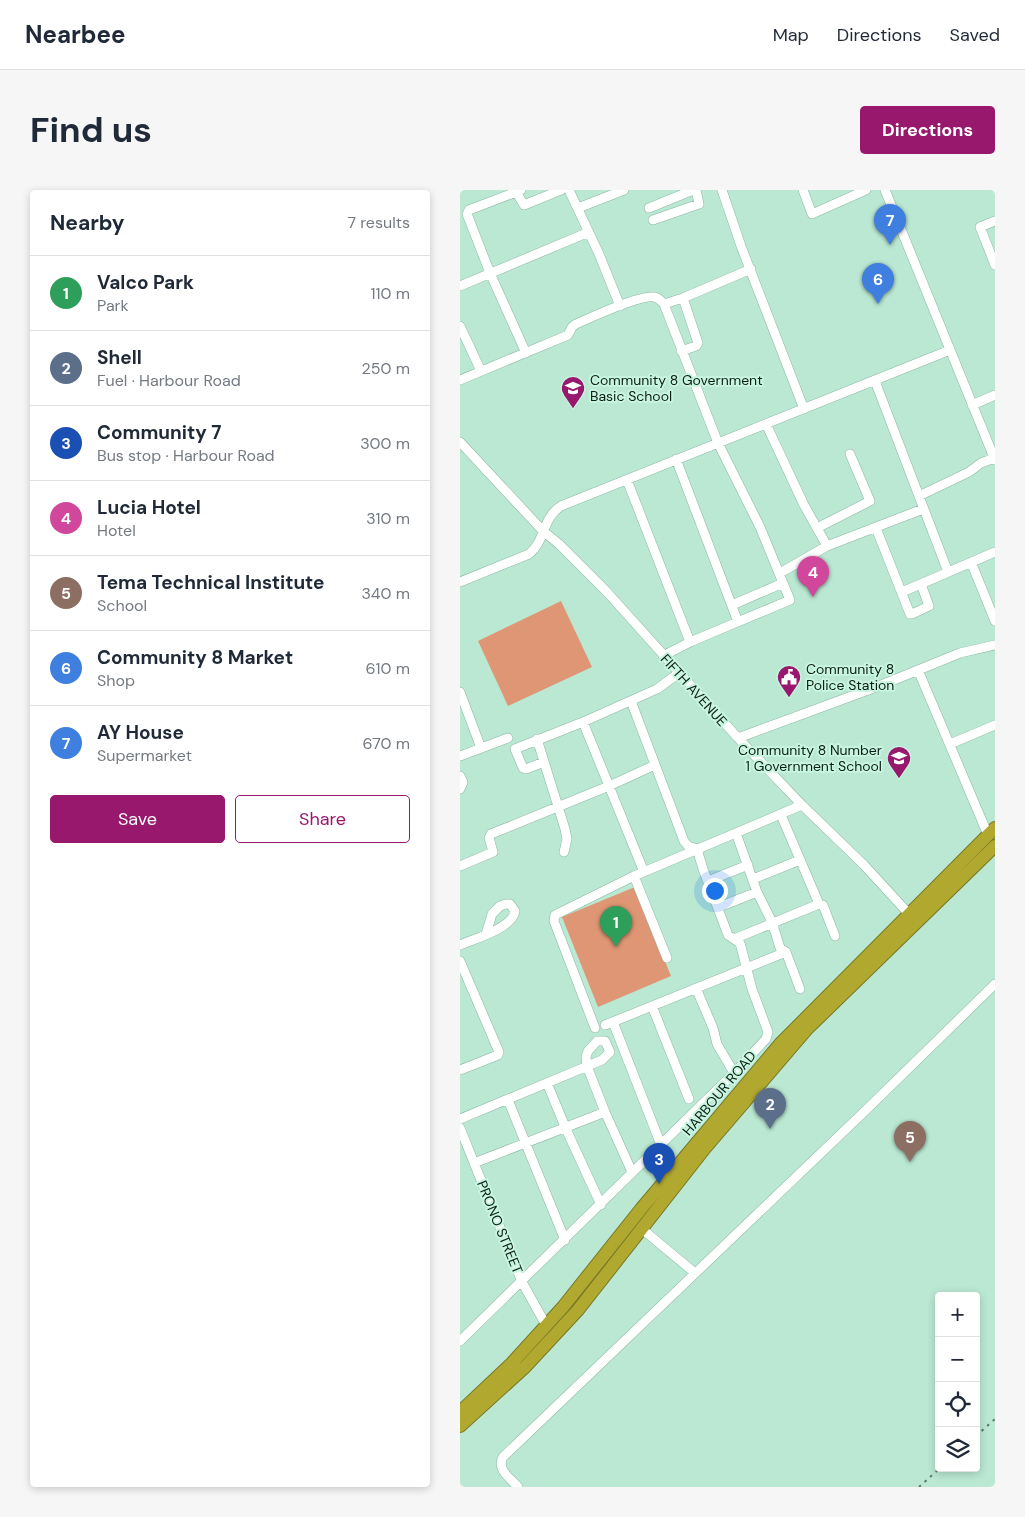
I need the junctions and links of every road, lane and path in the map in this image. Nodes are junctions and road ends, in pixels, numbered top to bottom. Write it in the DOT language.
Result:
graph roads {
  1 [pos="561,190"];
  2 [pos="569,190"];
  3 [pos="624,190"];
  4 [pos="694,190"];
  5 [pos="722,190"];
  6 [pos="803,190"];
  7 [pos="866,190"];
  8 [pos="885,190"];
  9 [pos="519,191"];
  10 [pos="674,193"];
  11 [pos="578,208"];
  12 [pos="649,208"];
  13 [pos="653,220"];
  14 [pos="995,221"];
  15 [pos="589,232"];
  16 [pos="995,265"];
  17 [pos="751,269"];
  18 [pos="490,273"];
  19 [pos="460,286"];
  20 [pos="684,298"];
  21 [pos="664,304"];
  22 [pos="620,306"];
  23 [pos="460,326"];
  24 [pos="950,350"];
  25 [pos="681,351"];
  26 [pos="526,353"];
  27 [pos="481,371"];
  28 [pos="460,380"];
  29 [pos="875,381"];
  30 [pos="995,395"];
  31 [pos="972,405"];
  32 [pos="804,410"];
  33 [pos="766,424"];
  34 [pos="460,442"];
  35 [pos="718,443"];
  36 [pos="850,454"];
  37 [pos="676,459"];
  38 [pos="994,459"];
  39 [pos="627,480"];
  40 [pos="919,496"];
  41 [pos="924,509"];
  42 [pos="816,528"];
  43 [pos="876,528"];
  44 [pos="543,531"];
  45 [pos="827,546"];
  46 [pos="995,552"];
  47 [pos="971,562"];
  48 [pos="948,572"];
  49 [pos="780,573"];
  50 [pos="460,582"];
  51 [pos="783,583"];
  52 [pos="921,584"];
  53 [pos="902,592"];
  54 [pos="732,605"];
  55 [pos="995,620"];
  56 [pos="738,622"];
  57 [pos="690,642"];
  58 [pos="995,645"];
  59 [pos="663,656"];
  60 [pos="918,670"];
  61 [pos="679,673"];
  62 [pos="460,692"];
  63 [pos="631,701"];
  64 [pos="462,702"];
  65 [pos="583,722"];
  66 [pos="995,725"];
  67 [pos="508,738"];
  68 [pos="738,738"];
  69 [pos="537,739"];
  70 [pos="950,744"];
  71 [pos="482,748"];
  72 [pos="460,756"];
  73 [pos="544,762"];
  74 [pos="655,765"];
  75 [pos="460,776"];
  76 [pos="609,786"];
  77 [pos="460,789"];
  78 [pos="802,805"];
  79 [pos="559,806"];
  80 [pos="781,815"];
  81 [pos="736,833"];
  82 [pos="993,836"];
  83 [pos="697,849"];
  84 [pos="564,852"];
  85 [pos="800,860"];
  86 [pos="748,865"];
  87 [pos="460,866"];
  88 [pos="644,872"];
  89 [pos="634,876"];
  90 [pos="753,879"];
  91 [pos="708,881"];
  92 [pos="757,892"];
  93 [pos="819,904"];
  94 [pos="718,907"];
  95 [pos="908,914"];
  96 [pos="772,922"];
  97 [pos="486,934"];
  98 [pos="835,936"];
  99 [pos="734,939"];
  100 [pos="460,944"];
  101 [pos="786,952"];
  102 [pos="667,958"];
  103 [pos="460,960"];
  104 [pos="746,967"];
  105 [pos="995,984"];
  106 [pos="696,988"];
  107 [pos="800,989"];
  108 [pos="652,1006"];
  109 [pos="595,1028"];
  110 [pos="460,1070"];
  111 [pos="734,1072"];
  112 [pos="547,1083"];
  113 [pos="689,1099"];
  114 [pos="508,1100"];
  115 [pos="605,1112"];
  116 [pos="460,1120"];
  117 [pos="460,1128"];
  118 [pos="566,1129"];
  119 [pos="525,1144"];
  120 [pos="661,1145"];
  121 [pos="474,1163"];
  122 [pos="632,1172"];
  123 [pos="601,1204"];
  124 [pos="642,1229"];
  125 [pos="565,1240"];
  126 [pos="695,1273"];
  127 [pos="522,1282"];
  128 [pos="546,1325"];
  129 [pos="461,1336"];
  130 [pos="460,1412"];
  131 [pos="460,1426"];
  132 [pos="518,1487"];
  1 -- 9 [label="street"];
  2 -- 11 [label="street"];
  3 -- 11 [label="street"];
  4 -- 10 [label="street"];
  4 -- 13 [label="street"];
  5 -- 17 [label="street"];
  6 -- 7 [label="street"];
  8 -- 24 [label="street"];
  9 -- 18 [label="street"];
  10 -- 12 [label="street"];
  11 -- 15 [label="street"];
  14 -- 16 [label="street"];
  15 -- 18 [label="street"];
  15 -- 22 [label="street"];
  17 -- 20 [label="street"];
  17 -- 32 [label="street"];
  18 -- 19 [label="street"];
  18 -- 26 [label="street"];
  20 -- 21 [label="street"];
  20 -- 25 [label="street"];
  21 -- 22 [label="street"];
  21 -- 25 [label="street"];
  22 -- 26 [label="street"];
  23 -- 27 [label="street"];
  24 -- 29 [label="street"];
  24 -- 31 [label="street"];
  25 -- 35 [label="street"];
  26 -- 27 [label="street"];
  27 -- 28 [label="street"];
  29 -- 32 [label="street"];
  29 -- 40 [label="street"];
  30 -- 31 [label="street"];
  31 -- 38 [label="street"];
  32 -- 33 [label="street"];
  33 -- 35 [label="street"];
  33 -- 42 [label="street"];
  34 -- 44 [label="street, FIFTH AVENUE"];
  35 -- 37 [label="street"];
  35 -- 49 [label="street"];
  36 -- 42 [label="street"];
  37 -- 39 [label="street"];
  37 -- 54 [label="street"];
  38 -- 40 [label="street"];
  39 -- 44 [label="street"];
  39 -- 57 [label="street"];
  40 -- 41 [label="street"];
  41 -- 43 [label="street"];
  41 -- 48 [label="street"];
  42 -- 45 [label="street"];
  43 -- 45 [label="street"];
  43 -- 53 [label="street"];
  44 -- 50 [label="street"];
  44 -- 59 [label="street, FIFTH AVENUE"];
  45 -- 49 [label="street"];
  46 -- 47 [label="street"];
  47 -- 48 [label="street"];
  47 -- 55 [label="street"];
  48 -- 52 [label="street"];
  49 -- 51 [label="street"];
  51 -- 54 [label="street"];
  51 -- 56 [label="street"];
  52 -- 53 [label="street"];
  52 -- 53 [label="street"];
  54 -- 56 [label="street"];
  56 -- 57 [label="street"];
  57 -- 59 [label="street"];
  58 -- 60 [label="street"];
  59 -- 61 [label="street, FIFTH AVENUE"];
  60 -- 68 [label="street"];
  60 -- 70 [label="street"];
  61 -- 63 [label="street"];
  61 -- 68 [label="street, FIFTH AVENUE"];
  62 -- 64 [label="street"];
  63 -- 65 [label="street"];
  63 -- 74 [label="street"];
  64 -- 71 [label="street"];
  65 -- 69 [label="street"];
  65 -- 76 [label="street"];
  66 -- 70 [label="street"];
  67 -- 71 [label="street"];
  68 -- 78 [label="street, FIFTH AVENUE"];
  69 -- 73 [label="street"];
  69 -- 73 [label="street"];
  70 -- 82 [label="street"];
  71 -- 72 [label="street"];
  73 -- 79 [label="street"];
  74 -- 76 [label="street"];
  74 -- 83 [label="street"];
  75 -- 77 [label="street"];
  76 -- 79 [label="street"];
  76 -- 88 [label="street"];
  78 -- 80 [label="street"];
  78 -- 95 [label="street, FIFTH AVENUE"];
  79 -- 84 [label="street"];
  79 -- 87 [label="street"];
  80 -- 81 [label="street"];
  80 -- 85 [label="street"];
  81 -- 83 [label="street"];
  81 -- 86 [label="street"];
  82 -- 95 [label="highway, HARBOUR ROAD"];
  82 -- 124 [label="highway, HARBOUR ROAD"];
  83 -- 88 [label="street"];
  83 -- 91 [label="street"];
  85 -- 90 [label="street"];
  85 -- 93 [label="street"];
  86 -- 90 [label="street"];
  86 -- 91 [label="street"];
  88 -- 89 [label="street"];
  89 -- 102 [label="street"];
  89 -- 109 [label="street"];
  90 -- 92 [label="street"];
  91 -- 94 [label="street"];
  92 -- 94 [label="street"];
  92 -- 96 [label="street"];
  93 -- 96 [label="street"];
  93 -- 98 [label="street"];
  94 -- 99 [label="street"];
  95 -- 128 [label="highway, HARBOUR ROAD"];
  96 -- 99 [label="street"];
  96 -- 101 [label="street"];
  97 -- 100 [label="street"];
  99 -- 104 [label="street"];
  101 -- 104 [label="street"];
  101 -- 107 [label="street"];
  103 -- 110 [label="street"];
  104 -- 106 [label="street"];
  104 -- 111 [label="street"];
  105 -- 126 [label="street"];
  106 -- 108 [label="street"];
  106 -- 111 [label="street"];
  108 -- 113 [label="street"];
  108 -- 120 [label="street"];
  111 -- 120 [label="street"];
  112 -- 114 [label="street"];
  112 -- 115 [label="street"];
  112 -- 118 [label="street"];
  114 -- 116 [label="street"];
  114 -- 119 [label="street"];
  115 -- 118 [label="street"];
  115 -- 122 [label="street"];
  117 -- 121 [label="street, PRONO STREET"];
  118 -- 119 [label="street"];
  118 -- 123 [label="street"];
  119 -- 121 [label="street"];
  119 -- 125 [label="street"];
  120 -- 122 [label="street"];
  121 -- 127 [label="street, PRONO STREET"];
  122 -- 123 [label="street"];
  123 -- 125 [label="street"];
  124 -- 126 [label="street"];
  124 -- 131 [label="highway, HARBOUR ROAD"];
  125 -- 127 [label="street"];
  126 -- 132 [label="street"];
  127 -- 128 [label="street, PRONO STREET"];
  127 -- 129 [label="street"];
  128 -- 130 [label="highway, HARBOUR ROAD"];
}
